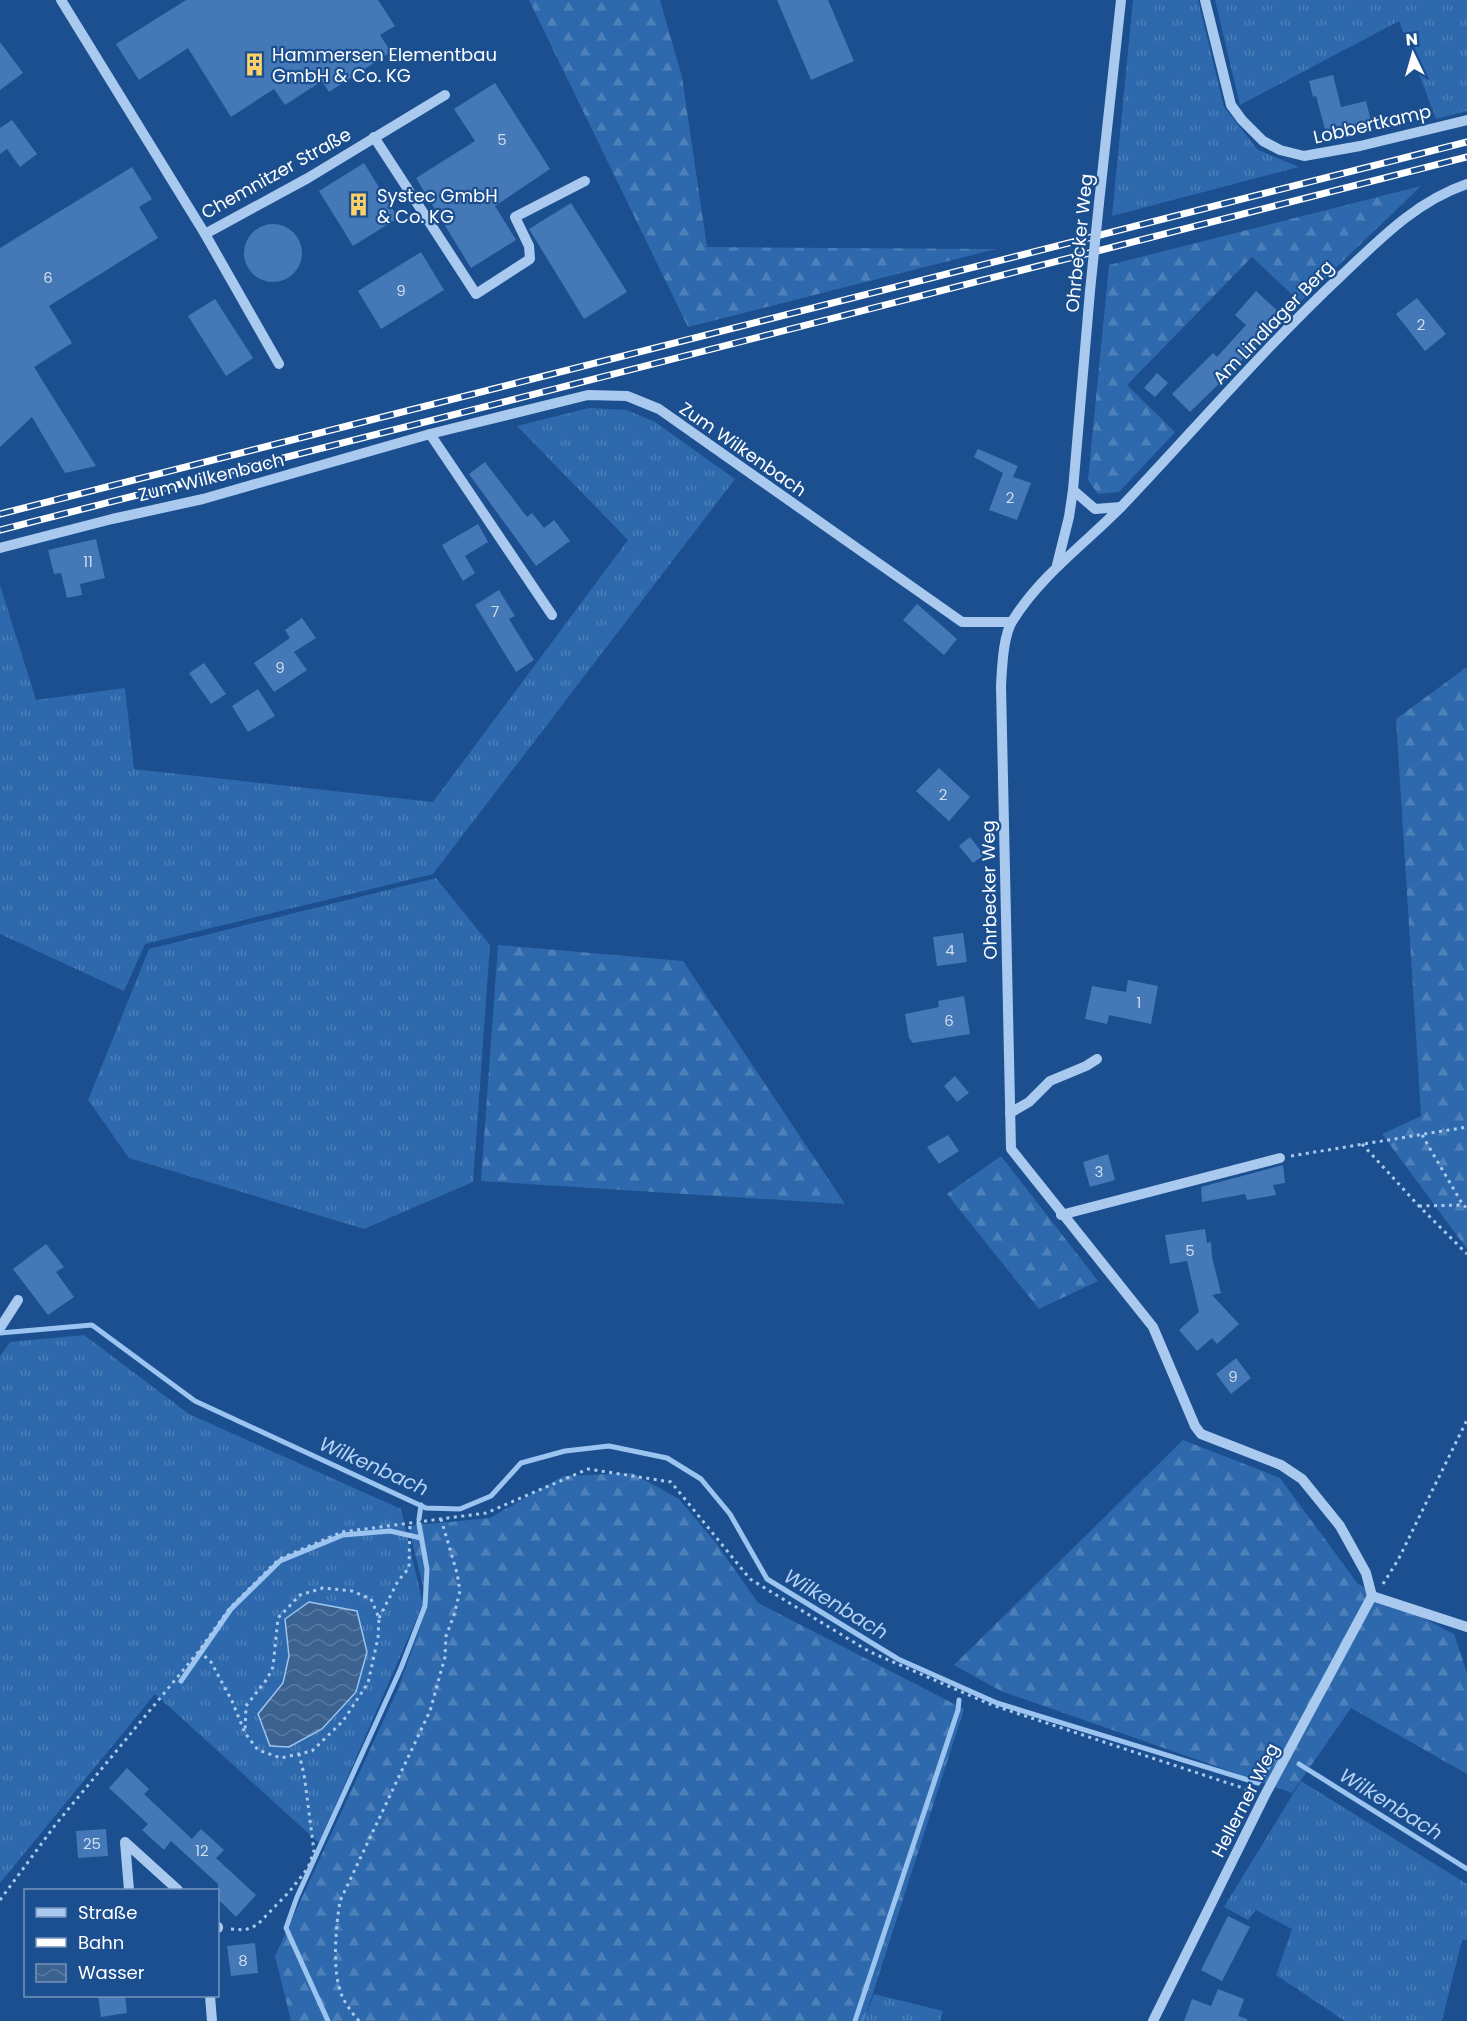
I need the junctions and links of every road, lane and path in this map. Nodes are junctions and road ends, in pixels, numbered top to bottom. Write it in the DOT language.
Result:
graph roads {
  1 [pos="62,0"];
  2 [pos="1121,0"];
  3 [pos="1206,0"];
  4 [pos="445,95"];
  5 [pos="1467,120"];
  6 [pos="374,137"];
  7 [pos="585,181"];
  8 [pos="1467,184"];
  9 [pos="205,234"];
  10 [pos="279,364"];
  11 [pos="430,434"];
  12 [pos="1073,490"];
  13 [pos="1121,507"];
  14 [pos="0,548"];
  15 [pos="1057,566"];
  16 [pos="552,615"];
  17 [pos="1011,621"];
  18 [pos="1097,1059"];
  19 [pos="1010,1113"];
  20 [pos="1467,1127"];
  21 [pos="1422,1135"];
  22 [pos="1362,1144"];
  23 [pos="1280,1158"];
  24 [pos="1419,1206"];
  25 [pos="1465,1206"];
  26 [pos="1061,1215"];
  27 [pos="1467,1254"];
  28 [pos="18,1300"];
  29 [pos="2,1325"];
  30 [pos="1467,1420"];
  31 [pos="441,1519"];
  32 [pos="410,1523"];
  33 [pos="1372,1596"];
  34 [pos="380,1618"];
  35 [pos="1467,1627"];
  36 [pos="199,1651"];
  37 [pos="245,1733"];
  38 [pos="299,1754"];
  39 [pos="1265,1796"];
  40 [pos="129,1889"];
  41 [pos="177,1889"];
  42 [pos="0,1900"];
  43 [pos="219,1927"];
  44 [pos="210,1997"];
  45 [pos="212,2021"];
  46 [pos="358,2021"];
  47 [pos="1153,2021"];
  1 -- 9 [label="street, Chemnitzer Straße"];
  2 -- 12 [label="street, Ohrbecker Weg, bridge"];
  3 -- 5 [label="street, Lobbertkamp"];
  4 -- 6 [label="street, Chemnitzer Straße"];
  6 -- 7 [label="street"];
  6 -- 9 [label="street, Chemnitzer Straße"];
  8 -- 13 [label="street, Am Lindlager Berg"];
  9 -- 10 [label="street"];
  11 -- 14 [label="street, Zum Wilkenbach"];
  11 -- 16 [label="street"];
  11 -- 17 [label="street, Zum Wilkenbach"];
  12 -- 13 [label="street"];
  12 -- 15 [label="street, Ohrbecker Weg"];
  13 -- 15 [label="street, Ohrbecker Weg"];
  15 -- 17 [label="street, Ohrbecker Weg"];
  17 -- 19 [label="street, Ohrbecker Weg"];
  18 -- 19 [label="street"];
  19 -- 26 [label="street, Ohrbecker Weg"];
  20 -- 21 [label="path"];
  21 -- 22 [label="path"];
  21 -- 25 [label="path"];
  22 -- 23 [label="path"];
  22 -- 24 [label="path"];
  23 -- 26 [label="street"];
  24 -- 25 [label="path"];
  24 -- 27 [label="path"];
  26 -- 33 [label="street, Ohrbecker Weg"];
  28 -- 29 [label="street"];
  30 -- 33 [label="path"];
  31 -- 32 [label="path"];
  31 -- 39 [label="path"];
  31 -- 46 [label="path"];
  32 -- 34 [label="path"];
  32 -- 36 [label="path"];
  33 -- 35 [label="street"];
  33 -- 39 [label="street, Hellerner Weg"];
  34 -- 37 [label="path"];
  34 -- 38 [label="path"];
  36 -- 37 [label="path"];
  36 -- 42 [label="path"];
  37 -- 38 [label="path"];
  38 -- 43 [label="path"];
  39 -- 47 [label="street, Hellerner Weg"];
  40 -- 41 [label="street"];
  44 -- 45 [label="street"];
}
